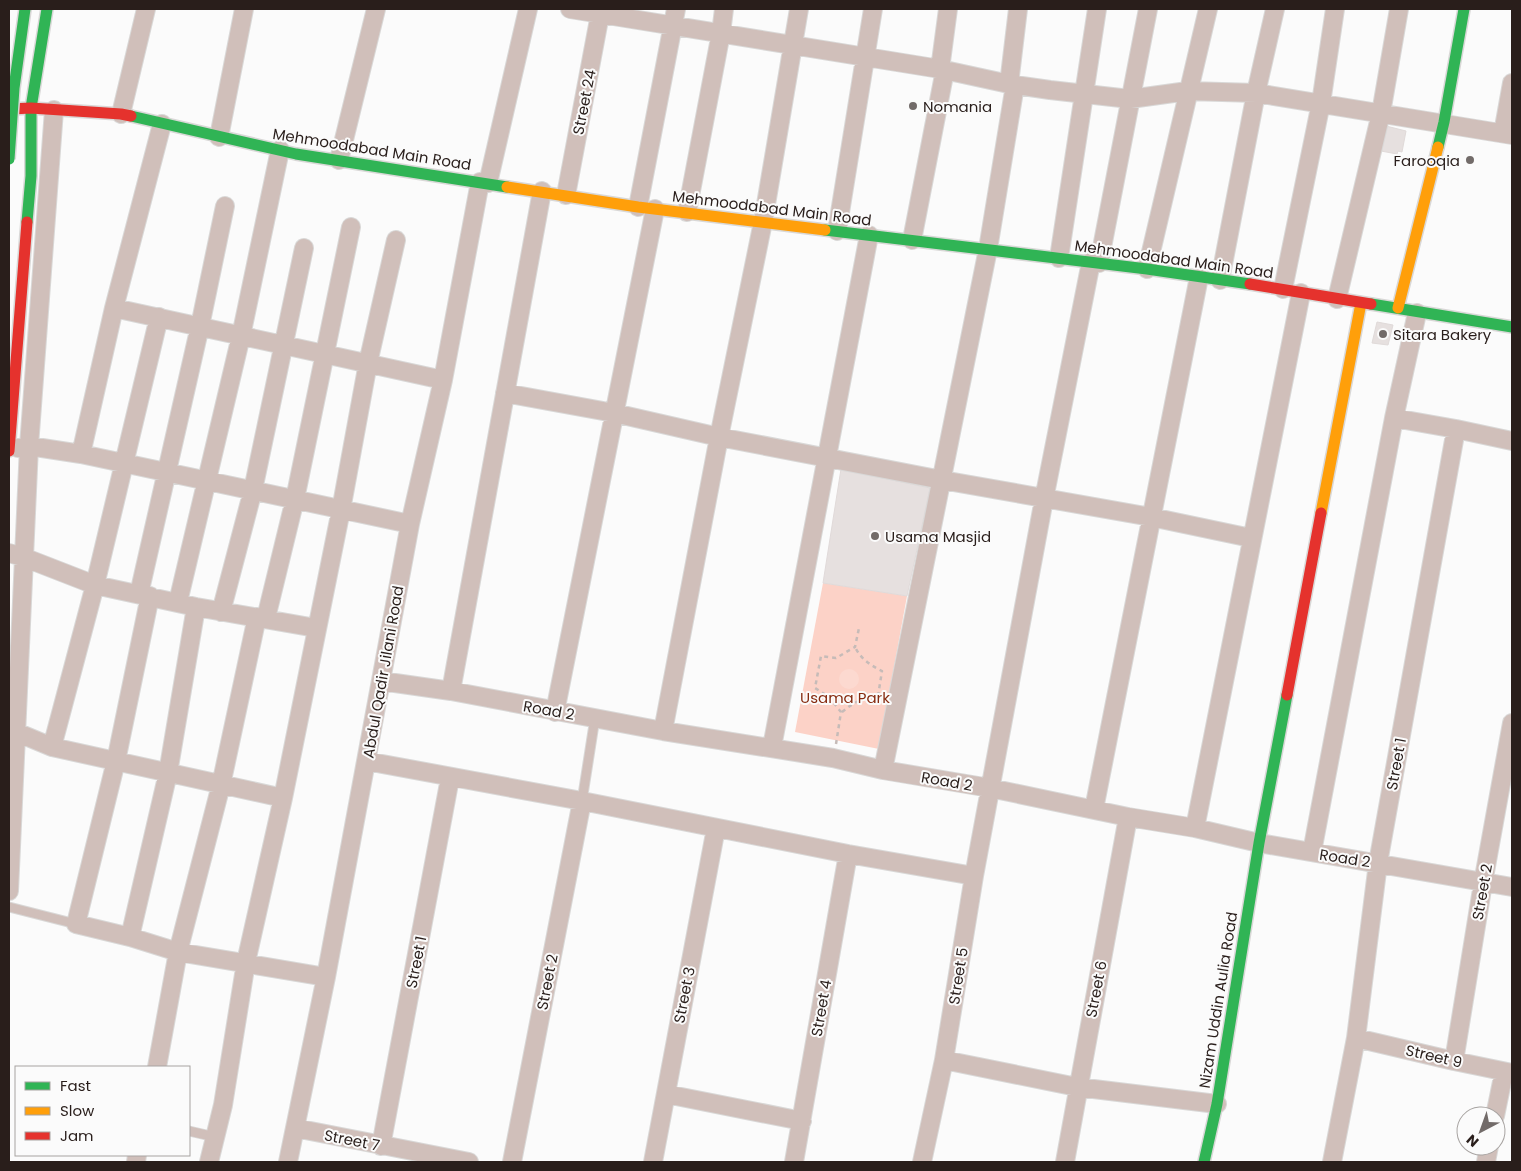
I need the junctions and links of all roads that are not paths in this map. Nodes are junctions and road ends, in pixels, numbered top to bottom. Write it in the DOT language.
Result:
graph roads {
  1 [pos="25,9"];
  2 [pos="47,9"];
  3 [pos="146,9"];
  4 [pos="244,9"];
  5 [pos="376,9"];
  6 [pos="528,9"];
  7 [pos="570,9"];
  8 [pos="724,9"];
  9 [pos="799,9"];
  10 [pos="873,9"];
  11 [pos="948,9"];
  12 [pos="1018,9"];
  13 [pos="1097,9"];
  14 [pos="1148,9"];
  15 [pos="1208,9"];
  16 [pos="1275,9"];
  17 [pos="1335,9"];
  18 [pos="1400,9"];
  19 [pos="1464,9"];
  20 [pos="601,11"];
  21 [pos="675,17"];
  22 [pos="721,33"];
  23 [pos="794,45"];
  24 [pos="866,57"];
  25 [pos="942,70"];
  26 [pos="1512,83"];
  27 [pos="1012,84"];
  28 [pos="1188,91"];
  29 [pos="1085,93"];
  30 [pos="1256,93"];
  31 [pos="9,94"];
  32 [pos="1130,99"];
  33 [pos="1321,103"];
  34 [pos="31,108"];
  35 [pos="9,110"];
  36 [pos="54,110"];
  37 [pos="1381,113"];
  38 [pos="120,114"];
  39 [pos="1444,122"];
  40 [pos="162,124"];
  41 [pos="1507,134"];
  42 [pos="220,137"];
  43 [pos="280,150"];
  44 [pos="9,154"];
  45 [pos="9,159"];
  46 [pos="339,160"];
  47 [pos="31,176"];
  48 [pos="484,182"];
  49 [pos="542,191"];
  50 [pos="566,195"];
  51 [pos="225,206"];
  52 [pos="638,206"];
  53 [pos="655,209"];
  54 [pos="686,212"];
  55 [pos="763,222"];
  56 [pos="351,227"];
  57 [pos="837,231"];
  58 [pos="869,235"];
  59 [pos="396,240"];
  60 [pos="912,240"];
  61 [pos="304,248"];
  62 [pos="988,249"];
  63 [pos="1059,258"];
  64 [pos="1095,263"];
  65 [pos="1147,269"];
  66 [pos="1199,277"];
  67 [pos="1220,280"];
  68 [pos="1282,289"];
  69 [pos="1301,293"];
  70 [pos="1337,299"];
  71 [pos="1361,303"];
  72 [pos="114,308"];
  73 [pos="1398,308"];
  74 [pos="1418,312"];
  75 [pos="159,318"];
  76 [pos="200,326"];
  77 [pos="1512,327"];
  78 [pos="241,336"];
  79 [pos="283,345"];
  80 [pos="324,354"];
  81 [pos="368,363"];
  82 [pos="443,380"];
  83 [pos="505,393"];
  84 [pos="614,413"];
  85 [pos="1394,418"];
  86 [pos="1456,429"];
  87 [pos="719,436"];
  88 [pos="1512,441"];
  89 [pos="29,446"];
  90 [pos="9,450"];
  91 [pos="81,454"];
  92 [pos="826,457"];
  93 [pos="124,464"];
  94 [pos="168,472"];
  95 [pos="208,480"];
  96 [pos="942,480"];
  97 [pos="253,490"];
  98 [pos="294,499"];
  99 [pos="1044,499"];
  100 [pos="341,510"];
  101 [pos="1151,517"];
  102 [pos="410,524"];
  103 [pos="1251,538"];
  104 [pos="16,555"];
  105 [pos="95,585"];
  106 [pos="144,595"];
  107 [pos="178,602"];
  108 [pos="196,607"];
  109 [pos="221,612"];
  110 [pos="261,617"];
  111 [pos="316,628"];
  112 [pos="382,681"];
  113 [pos="451,691"];
  114 [pos="555,712"];
  115 [pos="595,718"];
  116 [pos="1512,723"];
  117 [pos="663,731"];
  118 [pos="16,732"];
  119 [pos="52,746"];
  120 [pos="772,747"];
  121 [pos="116,761"];
  122 [pos="366,761"];
  123 [pos="883,770"];
  124 [pos="168,772"];
  125 [pos="450,778"];
  126 [pos="221,784"];
  127 [pos="990,788"];
  128 [pos="283,798"];
  129 [pos="582,801"];
  130 [pos="1094,809"];
  131 [pos="1128,817"];
  132 [pos="716,828"];
  133 [pos="1195,828"];
  134 [pos="1258,843"];
  135 [pos="1312,852"];
  136 [pos="848,854"];
  137 [pos="1378,863"];
  138 [pos="974,876"];
  139 [pos="1483,883"];
  140 [pos="1512,888"];
  141 [pos="9,891"];
  142 [pos="9,907"];
  143 [pos="76,924"];
  144 [pos="130,937"];
  145 [pos="178,952"];
  146 [pos="246,962"];
  147 [pos="326,977"];
  148 [pos="1356,1038"];
  149 [pos="944,1060"];
  150 [pos="1454,1062"];
  151 [pos="157,1066"];
  152 [pos="1508,1072"];
  153 [pos="1077,1087"];
  154 [pos="666,1094"];
  155 [pos="1217,1104"];
  156 [pos="1498,1106"];
  157 [pos="802,1121"];
  158 [pos="294,1128"];
  159 [pos="190,1131"];
  160 [pos="215,1137"];
  161 [pos="381,1146"];
  162 [pos="209,1162"];
  163 [pos="288,1162"];
  164 [pos="470,1162"];
  165 [pos="512,1162"];
  166 [pos="653,1162"];
  167 [pos="794,1162"];
  168 [pos="922,1162"];
  169 [pos="1065,1162"];
  170 [pos="1204,1162"];
  171 [pos="1332,1162"];
  1 -- 45 [label="main road, bridge"];
  2 -- 34 [label="main road"];
  3 -- 38 [label="street"];
  4 -- 42 [label="street"];
  5 -- 46 [label="street"];
  6 -- 48 [label="street, Abdul Qadir Jilani Road"];
  7 -- 20 [label="street"];
  8 -- 22 [label="street"];
  9 -- 23 [label="street"];
  10 -- 24 [label="street"];
  11 -- 25 [label="street"];
  12 -- 27 [label="street"];
  13 -- 29 [label="street"];
  14 -- 32 [label="street, Street 5"];
  15 -- 28 [label="street"];
  16 -- 30 [label="street"];
  17 -- 33 [label="street"];
  18 -- 37 [label="street"];
  19 -- 39 [label="main road"];
  20 -- 21 [label="street"];
  20 -- 50 [label="street, Street 24"];
  21 -- 22 [label="street"];
  21 -- 52 [label="street"];
  22 -- 23 [label="street"];
  22 -- 54 [label="street"];
  23 -- 24 [label="street"];
  23 -- 55 [label="street"];
  24 -- 25 [label="street"];
  24 -- 57 [label="street"];
  25 -- 27 [label="street"];
  25 -- 60 [label="street"];
  26 -- 41 [label="street"];
  27 -- 29 [label="street"];
  27 -- 62 [label="street"];
  28 -- 30 [label="street"];
  28 -- 32 [label="street"];
  28 -- 65 [label="street"];
  29 -- 32 [label="street"];
  29 -- 63 [label="street"];
  30 -- 33 [label="street"];
  30 -- 67 [label="street"];
  31 -- 34 [label="main road"];
  32 -- 64 [label="street, Street 5"];
  33 -- 37 [label="street"];
  33 -- 68 [label="street"];
  34 -- 35 [label="main road, Mehmoodabad Main Road"];
  34 -- 36 [label="main road, Mehmoodabad Main Road"];
  34 -- 47 [label="main road"];
  36 -- 38 [label="main road, Mehmoodabad Main Road"];
  36 -- 89 [label="street"];
  37 -- 39 [label="street"];
  37 -- 70 [label="street"];
  38 -- 40 [label="main road, Mehmoodabad Main Road"];
  39 -- 41 [label="street"];
  39 -- 73 [label="main road"];
  40 -- 42 [label="main road, Mehmoodabad Main Road"];
  40 -- 72 [label="street"];
  42 -- 43 [label="main road, Mehmoodabad Main Road"];
  43 -- 46 [label="main road, Mehmoodabad Main Road"];
  43 -- 78 [label="street"];
  44 -- 47 [label="main road"];
  46 -- 48 [label="main road, Mehmoodabad Main Road"];
  47 -- 90 [label="main road"];
  48 -- 49 [label="main road, Mehmoodabad Main Road"];
  48 -- 82 [label="street, Abdul Qadir Jilani Road"];
  49 -- 50 [label="main road, Mehmoodabad Main Road"];
  49 -- 83 [label="street"];
  50 -- 52 [label="main road, Mehmoodabad Main Road"];
  51 -- 76 [label="street"];
  52 -- 53 [label="main road, Mehmoodabad Main Road"];
  53 -- 54 [label="main road, Mehmoodabad Main Road"];
  53 -- 84 [label="street"];
  54 -- 55 [label="main road, Mehmoodabad Main Road"];
  55 -- 57 [label="main road, Mehmoodabad Main Road"];
  55 -- 87 [label="street"];
  56 -- 80 [label="street"];
  57 -- 58 [label="main road, Mehmoodabad Main Road"];
  58 -- 60 [label="main road, Mehmoodabad Main Road"];
  58 -- 92 [label="street"];
  59 -- 81 [label="street"];
  60 -- 62 [label="main road, Mehmoodabad Main Road"];
  61 -- 79 [label="street"];
  62 -- 63 [label="main road, Mehmoodabad Main Road"];
  62 -- 96 [label="street"];
  63 -- 64 [label="main road, Mehmoodabad Main Road"];
  64 -- 65 [label="main road, Mehmoodabad Main Road"];
  64 -- 99 [label="street, Street 5"];
  65 -- 66 [label="main road, Mehmoodabad Main Road"];
  66 -- 67 [label="main road, Mehmoodabad Main Road"];
  66 -- 101 [label="street"];
  67 -- 68 [label="main road, Mehmoodabad Main Road"];
  68 -- 69 [label="main road, Mehmoodabad Main Road"];
  69 -- 70 [label="main road, Mehmoodabad Main Road"];
  69 -- 103 [label="street"];
  70 -- 71 [label="main road, Mehmoodabad Main Road"];
  71 -- 73 [label="main road, Mehmoodabad Main Road"];
  71 -- 134 [label="main road, Nizam Uddin Aulia Road"];
  72 -- 75 [label="street"];
  72 -- 91 [label="street"];
  73 -- 74 [label="main road, Mehmoodabad Main Road"];
  74 -- 77 [label="main road, Mehmoodabad Main Road"];
  74 -- 85 [label="street"];
  75 -- 76 [label="street"];
  75 -- 93 [label="street"];
  76 -- 78 [label="street"];
  76 -- 94 [label="street"];
  78 -- 79 [label="street"];
  78 -- 95 [label="street"];
  79 -- 80 [label="street"];
  79 -- 97 [label="street"];
  80 -- 81 [label="street"];
  80 -- 98 [label="street"];
  81 -- 82 [label="street"];
  81 -- 100 [label="street"];
  82 -- 102 [label="street, Abdul Qadir Jilani Road"];
  83 -- 84 [label="street"];
  83 -- 113 [label="street"];
  84 -- 87 [label="street"];
  84 -- 114 [label="street"];
  85 -- 86 [label="street"];
  85 -- 135 [label="street"];
  86 -- 88 [label="street"];
  86 -- 137 [label="street, Street 1"];
  87 -- 92 [label="street"];
  87 -- 117 [label="street"];
  89 -- 90 [label="street"];
  89 -- 91 [label="street"];
  89 -- 104 [label="street"];
  91 -- 93 [label="street"];
  92 -- 96 [label="street"];
  92 -- 120 [label="street"];
  93 -- 94 [label="street"];
  93 -- 105 [label="street"];
  94 -- 95 [label="street"];
  94 -- 106 [label="street"];
  95 -- 97 [label="street"];
  95 -- 107 [label="street"];
  96 -- 99 [label="street"];
  96 -- 123 [label="street"];
  97 -- 98 [label="street"];
  97 -- 109 [label="street"];
  98 -- 100 [label="street"];
  98 -- 110 [label="street"];
  99 -- 101 [label="street"];
  99 -- 127 [label="street, Street 5"];
  100 -- 102 [label="street"];
  100 -- 111 [label="street"];
  101 -- 103 [label="street"];
  101 -- 130 [label="street"];
  102 -- 112 [label="street, Abdul Qadir Jilani Road"];
  103 -- 133 [label="street"];
  104 -- 105 [label="street"];
  104 -- 118 [label="street"];
  105 -- 106 [label="street"];
  105 -- 119 [label="street"];
  106 -- 107 [label="street"];
  106 -- 121 [label="street"];
  107 -- 108 [label="street"];
  108 -- 109 [label="street"];
  108 -- 124 [label="street"];
  109 -- 110 [label="street"];
  110 -- 111 [label="street"];
  110 -- 126 [label="street"];
  111 -- 128 [label="street"];
  112 -- 113 [label="street, Road 2"];
  112 -- 122 [label="street, Abdul Qadir Jilani Road"];
  113 -- 114 [label="street, Road 2"];
  114 -- 115 [label="street, Road 2"];
  115 -- 117 [label="street, Road 2"];
  115 -- 129 [label="lane"];
  116 -- 139 [label="street, Street 2"];
  117 -- 120 [label="street, Road 2"];
  118 -- 119 [label="street"];
  118 -- 141 [label="street"];
  119 -- 121 [label="street"];
  120 -- 123 [label="street, Road 2"];
  121 -- 124 [label="street"];
  121 -- 143 [label="street"];
  122 -- 125 [label="street"];
  122 -- 147 [label="street, Abdul Qadir Jilani Road"];
  123 -- 127 [label="street, Road 2"];
  124 -- 126 [label="street"];
  124 -- 144 [label="street"];
  125 -- 129 [label="street"];
  125 -- 161 [label="street, Street 1"];
  126 -- 128 [label="street"];
  126 -- 145 [label="street"];
  127 -- 130 [label="street, Road 2"];
  127 -- 138 [label="street, Street 5"];
  128 -- 146 [label="street"];
  129 -- 132 [label="street"];
  129 -- 165 [label="street, Street 2"];
  130 -- 131 [label="street, Road 2"];
  131 -- 133 [label="street, Road 2"];
  131 -- 153 [label="street, Street 6"];
  132 -- 136 [label="street"];
  132 -- 154 [label="street, Street 3"];
  133 -- 134 [label="street, Road 2"];
  134 -- 135 [label="street, Road 2"];
  134 -- 155 [label="main road, Nizam Uddin Aulia Road"];
  135 -- 137 [label="street, Road 2"];
  136 -- 138 [label="street"];
  136 -- 157 [label="street, Street 4"];
  137 -- 139 [label="street, Road 2"];
  137 -- 148 [label="street, Street 1"];
  138 -- 149 [label="street, Street 5"];
  139 -- 140 [label="street, Road 2"];
  139 -- 150 [label="street, Street 2"];
  142 -- 143 [label="lane"];
  143 -- 144 [label="street"];
  144 -- 145 [label="street"];
  145 -- 146 [label="street"];
  145 -- 151 [label="street"];
  146 -- 147 [label="street"];
  146 -- 160 [label="street"];
  147 -- 158 [label="street, Abdul Qadir Jilani Road"];
  148 -- 150 [label="street, Street 9"];
  148 -- 171 [label="street, Street 1"];
  149 -- 153 [label="street"];
  149 -- 168 [label="street, Street 5"];
  150 -- 152 [label="street, Street 9"];
  152 -- 156 [label="street"];
  153 -- 155 [label="street"];
  153 -- 169 [label="street, Street 6"];
  154 -- 157 [label="street"];
  154 -- 166 [label="street, Street 3"];
  155 -- 170 [label="main road, Nizam Uddin Aulia Road"];
  157 -- 167 [label="street, Street 4"];
  158 -- 161 [label="street, Street 7"];
  158 -- 163 [label="street, Abdul Qadir Jilani Road"];
  159 -- 160 [label="lane"];
  160 -- 162 [label="street"];
  161 -- 164 [label="street, Street 7"];
}
